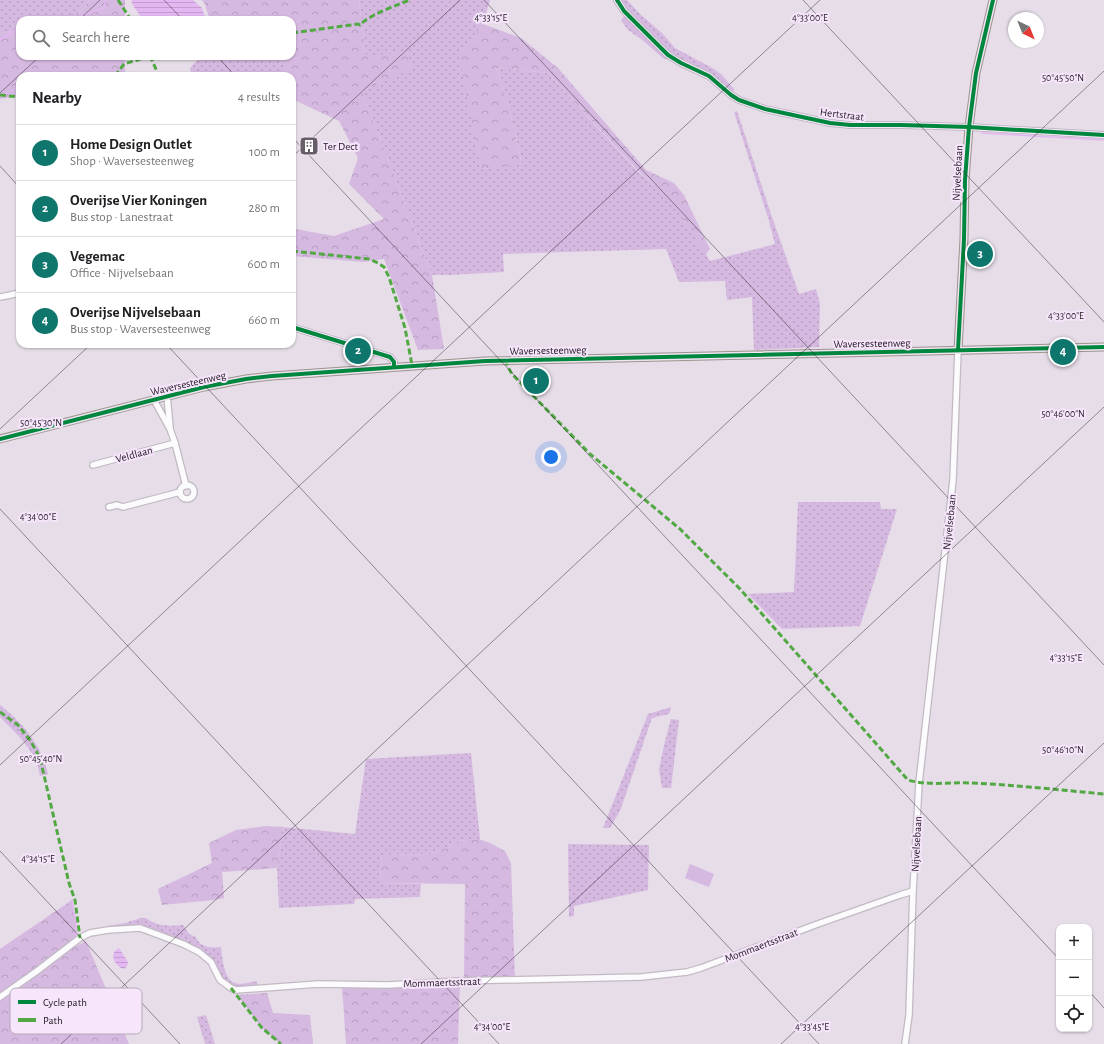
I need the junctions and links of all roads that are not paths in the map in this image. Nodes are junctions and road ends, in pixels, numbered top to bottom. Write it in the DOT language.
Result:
graph roads {
  1 [pos="617,0"];
  2 [pos="993,0"];
  3 [pos="969,127"];
  4 [pos="1104,135"];
  5 [pos="16,294"];
  6 [pos="0,297"];
  7 [pos="296,328"];
  8 [pos="1104,347"];
  9 [pos="958,350"];
  10 [pos="394,367"];
  11 [pos="167,396"];
  12 [pos="154,400"];
  13 [pos="170,429"];
  14 [pos="0,439"];
  15 [pos="175,443"];
  16 [pos="93,465"];
  17 [pos="186,486"];
  18 [pos="180,492"];
  19 [pos="108,507"];
  20 [pos="913,891"];
  21 [pos="13,988"];
  22 [pos="10,990"];
  23 [pos="0,997"];
  24 [pos="905,1044"];
  1 -- 3 [label="street, Hertstraat"];
  2 -- 3 [label="main road, Nijvelsebaan"];
  3 -- 4 [label="street, Hertstraat"];
  3 -- 9 [label="main road, Nijvelsebaan"];
  5 -- 6 [label="street"];
  7 -- 10 [label="street"];
  8 -- 9 [label="main road, Waversesteenweg"];
  9 -- 10 [label="main road, Waversesteenweg"];
  9 -- 20 [label="street, Nijvelsebaan"];
  10 -- 11 [label="main road, Waversesteenweg"];
  11 -- 12 [label="main road, Waversesteenweg"];
  11 -- 13 [label="street"];
  12 -- 13 [label="street"];
  12 -- 14 [label="main road, Waversesteenweg"];
  13 -- 15 [label="street"];
  15 -- 16 [label="street, Veldlaan"];
  15 -- 17 [label="street"];
  17 -- 18 [label="street"];
  17 -- 18 [label="street"];
  18 -- 19 [label="street"];
  20 -- 21 [label="street, Mommaertsstraat"];
  20 -- 24 [label="street, Nijvelsebaan"];
  22 -- 23 [label="street, Mommaertsstraat"];
}
